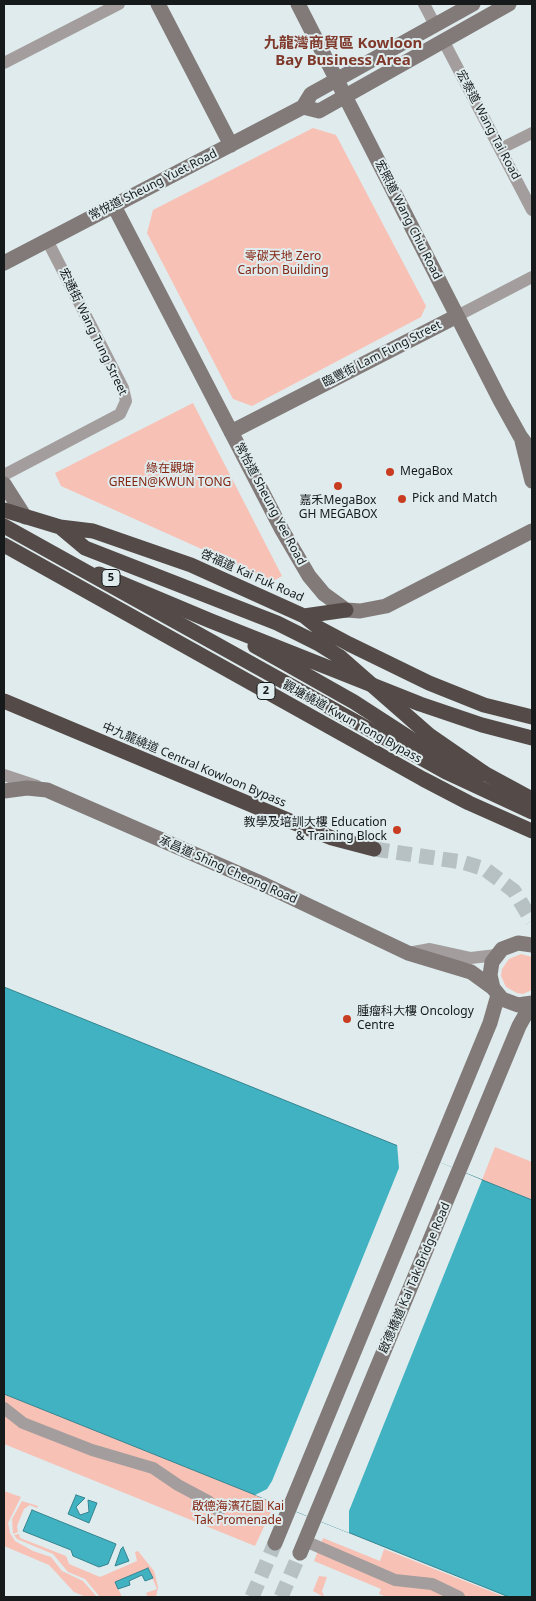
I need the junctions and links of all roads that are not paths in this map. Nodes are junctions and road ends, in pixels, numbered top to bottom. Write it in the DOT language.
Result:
graph roads {
  1 [pos="120,4"];
  2 [pos="158,4"];
  3 [pos="298,4"];
  4 [pos="424,4"];
  5 [pos="474,4"];
  6 [pos="509,4"];
  7 [pos="435,25"];
  8 [pos="443,40"];
  9 [pos="4,63"];
  10 [pos="337,79"];
  11 [pos="345,95"];
  12 [pos="302,107"];
  13 [pos="532,133"];
  14 [pos="231,145"];
  15 [pos="500,149"];
  16 [pos="114,206"];
  17 [pos="532,210"];
  18 [pos="47,240"];
  19 [pos="4,262"];
  20 [pos="532,277"];
  21 [pos="457,316"];
  22 [pos="231,432"];
  23 [pos="520,436"];
  24 [pos="532,452"];
  25 [pos="4,475"];
  26 [pos="532,481"];
  27 [pos="4,484"];
  28 [pos="4,510"];
  29 [pos="25,517"];
  30 [pos="4,526"];
  31 [pos="60,527"];
  32 [pos="532,532"];
  33 [pos="5,543"];
  34 [pos="346,610"];
  35 [pos="304,616"];
  36 [pos="211,622"];
  37 [pos="4,701"];
  38 [pos="532,717"];
  39 [pos="532,738"];
  40 [pos="4,776"];
  41 [pos="47,790"];
  42 [pos="4,791"];
  43 [pos="532,799"];
  44 [pos="532,812"];
  45 [pos="532,822"];
  46 [pos="532,831"];
  47 [pos="374,849"];
  48 [pos="532,945"];
  49 [pos="408,953"];
  50 [pos="496,955"];
  51 [pos="496,992"];
  52 [pos="532,1003"];
  53 [pos="4,1408"];
  54 [pos="219,1511"];
  55 [pos="275,1543"];
  56 [pos="303,1547"];
  57 [pos="459,1597"];
  1 -- 9 [label="street"];
  2 -- 14 [label="main road"];
  3 -- 10 [label="main road, 宏照道 Wang Chiu Road"];
  4 -- 7 [label="street"];
  5 -- 7 [label="main road, 常悅道 Sheung Yuet Road"];
  6 -- 8 [label="main road, 常悅道 Sheung Yuet Road"];
  7 -- 10 [label="main road, 常悅道 Sheung Yuet Road"];
  8 -- 11 [label="main road, 常悅道 Sheung Yuet Road"];
  8 -- 15 [label="street, 宏泰道 Wang Tai Road"];
  10 -- 11 [label="main road, 宏照道 Wang Chiu Road"];
  10 -- 12 [label="main road, 常悅道 Sheung Yuet Road"];
  11 -- 12 [label="main road, 常悅道 Sheung Yuet Road"];
  11 -- 21 [label="main road, 宏照道 Wang Chiu Road"];
  12 -- 14 [label="main road, 常悅道 Sheung Yuet Road"];
  13 -- 15 [label="street"];
  14 -- 16 [label="main road, 常悅道 Sheung Yuet Road"];
  15 -- 17 [label="street, 宏泰道 Wang Tai Road"];
  16 -- 18 [label="main road, 常悅道 Sheung Yuet Road"];
  16 -- 22 [label="main road, 常怡道 Sheung Yee Road"];
  18 -- 19 [label="main road, 常悅道 Sheung Yuet Road"];
  18 -- 25 [label="street, 宏通街 Wang Tung Street"];
  20 -- 21 [label="street, 臨豐街 Lam Fung Street"];
  21 -- 22 [label="main road, 臨豐街 Lam Fung Street"];
  21 -- 23 [label="main road, 宏照道 Wang Chiu Road"];
  22 -- 34 [label="main road, 常怡道 Sheung Yee Road"];
  23 -- 24 [label="main road, 宏照道 Wang Chiu Road"];
  23 -- 26 [label="main road, 宏照道 Wang Chiu Road"];
  27 -- 29 [label="main road"];
  28 -- 29 [label="highway, 啓福道 Kai Fuk Road"];
  29 -- 31 [label="highway, 啓福道 Kai Fuk Road"];
  30 -- 44 [label="highway, 觀塘繞道 Kwun Tong Bypass / 2, bridge"];
  31 -- 35 [label="highway, 啓福道 Kai Fuk Road"];
  31 -- 43 [label="highway, bridge"];
  32 -- 34 [label="main road"];
  33 -- 36 [label="highway, 5"];
  33 -- 46 [label="highway, 觀塘繞道 Kwun Tong Bypass / 2"];
  34 -- 35 [label="highway"];
  35 -- 38 [label="highway, 啓福道 Kai Fuk Road"];
  36 -- 39 [label="highway, 5"];
  36 -- 45 [label="highway"];
  37 -- 47 [label="highway, 中九龍繞道 Central Kowloon Bypass"];
  40 -- 41 [label="street, 承昌道 Shing Cheong Road"];
  41 -- 42 [label="main road, 承昌道 Shing Cheong Road"];
  41 -- 49 [label="main road, 承昌道 Shing Cheong Road"];
  48 -- 50 [label="main road"];
  49 -- 50 [label="street"];
  49 -- 51 [label="main road, 承昌道 Shing Cheong Road"];
  50 -- 51 [label="main road"];
  51 -- 52 [label="main road, 承昌道 Shing Cheong Road"];
  51 -- 55 [label="main road"];
  52 -- 56 [label="main road, 啟德橋道 Kai Tak Bridge Road"];
  53 -- 54 [label="street"];
  56 -- 57 [label="street"];
}
